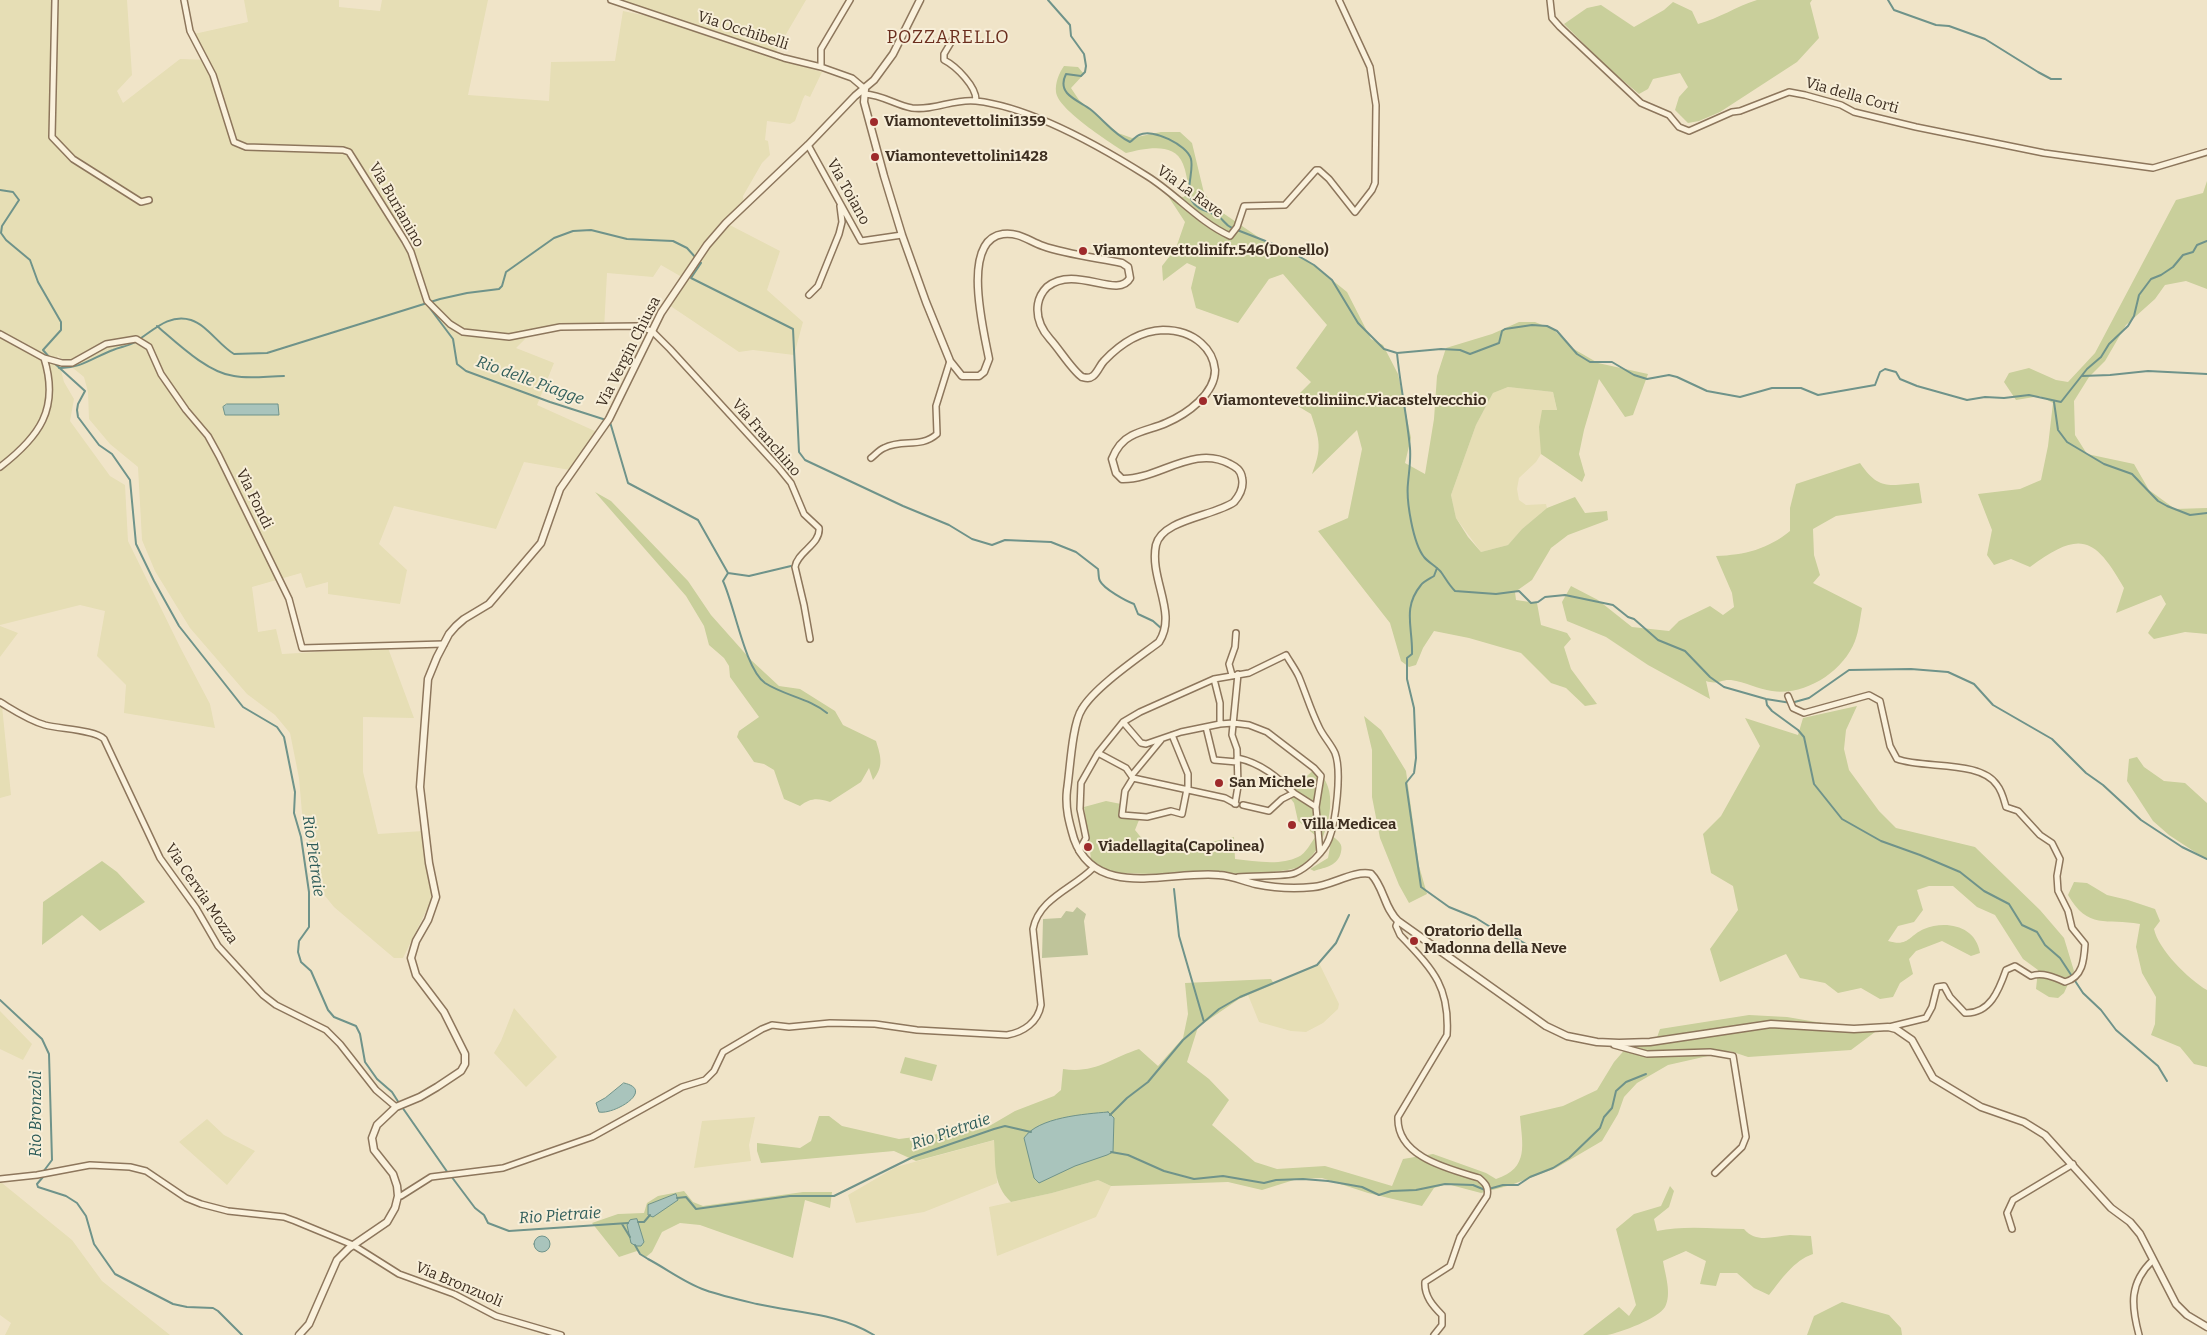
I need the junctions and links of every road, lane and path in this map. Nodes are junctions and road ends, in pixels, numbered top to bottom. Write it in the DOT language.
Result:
graph roads {
  1 [pos="55,0"];
  2 [pos="184,0"];
  3 [pos="611,0"];
  4 [pos="850,0"];
  5 [pos="920,0"];
  6 [pos="1339,0"];
  7 [pos="1550,0"];
  8 [pos="953,38"];
  9 [pos="821,67"];
  10 [pos="865,91"];
  11 [pos="976,100"];
  12 [pos="808,145"];
  13 [pos="2207,152"];
  14 [pos="149,200"];
  15 [pos="840,203"];
  16 [pos="902,235"];
  17 [pos="809,295"];
  18 [pos="652,331"];
  19 [pos="0,334"];
  20 [pos="44,358"];
  21 [pos="950,361"];
  22 [pos="871,458"];
  23 [pos="0,467"];
  24 [pos="1236,634"];
  25 [pos="810,639"];
  26 [pos="444,644"];
  27 [pos="1235,675"];
  28 [pos="1214,679"];
  29 [pos="1788,696"];
  30 [pos="0,702"];
  31 [pos="1123,722"];
  32 [pos="1233,722"];
  33 [pos="1220,724"];
  34 [pos="1206,727"];
  35 [pos="1172,735"];
  36 [pos="1161,739"];
  37 [pos="1098,753"];
  38 [pos="1237,760"];
  39 [pos="1133,776"];
  40 [pos="1189,789"];
  41 [pos="1294,793"];
  42 [pos="1243,805"];
  43 [pos="1316,807"];
  44 [pos="1079,851"];
  45 [pos="1320,853"];
  46 [pos="1093,868"];
  47 [pos="1238,877"];
  48 [pos="1398,921"];
  49 [pos="1888,1027"];
  50 [pos="1606,1043"];
  51 [pos="396,1107"];
  52 [pos="2073,1164"];
  53 [pos="1715,1173"];
  54 [pos="0,1179"];
  55 [pos="398,1196"];
  56 [pos="2012,1229"];
  57 [pos="353,1245"];
  58 [pos="2153,1260"];
  59 [pos="2207,1322"];
  60 [pos="2199,1323"];
  61 [pos="2207,1327"];
  62 [pos="299,1335"];
  63 [pos="561,1335"];
  64 [pos="1434,1335"];
  65 [pos="2139,1335"];
  1 -- 14 [label="street"];
  2 -- 18 [label="street, Via Burianino"];
  3 -- 9 [label="street, Via Occhibelli"];
  4 -- 9 [label="street"];
  5 -- 10 [label="street, Via Vergin Chiusa"];
  6 -- 11 [label="street, Via La Rave"];
  7 -- 13 [label="street, Via della Corti"];
  8 -- 11 [label="street"];
  9 -- 10 [label="street, Via Occhibelli"];
  10 -- 11 [label="street, Via La Rave"];
  10 -- 12 [label="street, Via Vergin Chiusa"];
  10 -- 16 [label="street"];
  12 -- 15 [label="street, Via Toiano"];
  12 -- 18 [label="street, Via Vergin Chiusa"];
  15 -- 16 [label="street, Via Toiano"];
  15 -- 17 [label="street"];
  16 -- 21 [label="street"];
  18 -- 25 [label="street, Via Franchino"];
  18 -- 26 [label="street, Via Vergin Chiusa"];
  19 -- 20 [label="street"];
  20 -- 23 [label="street"];
  20 -- 26 [label="street, Via Fondi"];
  21 -- 22 [label="street"];
  21 -- 44 [label="street"];
  24 -- 27 [label="street"];
  26 -- 51 [label="street, Via Vergin Chiusa"];
  27 -- 28 [label="street"];
  27 -- 32 [label="street"];
  27 -- 45 [label="street"];
  28 -- 31 [label="street"];
  28 -- 33 [label="street"];
  29 -- 49 [label="street"];
  30 -- 51 [label="street, Via Cervia Mozza"];
  31 -- 36 [label="street"];
  31 -- 37 [label="street"];
  32 -- 33 [label="street"];
  32 -- 38 [label="street"];
  32 -- 43 [label="street"];
  33 -- 34 [label="street"];
  34 -- 35 [label="street"];
  34 -- 38 [label="street"];
  35 -- 36 [label="street"];
  35 -- 40 [label="street"];
  36 -- 39 [label="street"];
  37 -- 39 [label="street"];
  37 -- 44 [label="street"];
  38 -- 40 [label="street"];
  38 -- 41 [label="street"];
  39 -- 40 [label="street"];
  39 -- 40 [label="street"];
  41 -- 42 [label="street"];
  41 -- 43 [label="street"];
  43 -- 45 [label="street"];
  44 -- 46 [label="street"];
  45 -- 47 [label="street"];
  46 -- 47 [label="street"];
  46 -- 55 [label="street"];
  47 -- 48 [label="street"];
  48 -- 50 [label="street"];
  48 -- 64 [label="street"];
  49 -- 50 [label="street"];
  49 -- 52 [label="street"];
  50 -- 53 [label="street"];
  51 -- 55 [label="street, Via Vergin Chiusa"];
  52 -- 56 [label="street"];
  52 -- 58 [label="street"];
  54 -- 57 [label="street, Via Bronzuoli"];
  55 -- 57 [label="street"];
  57 -- 62 [label="street"];
  57 -- 63 [label="street, Via Bronzuoli"];
  58 -- 60 [label="street"];
  58 -- 65 [label="street"];
  59 -- 60 [label="street"];
  60 -- 61 [label="street"];
}
